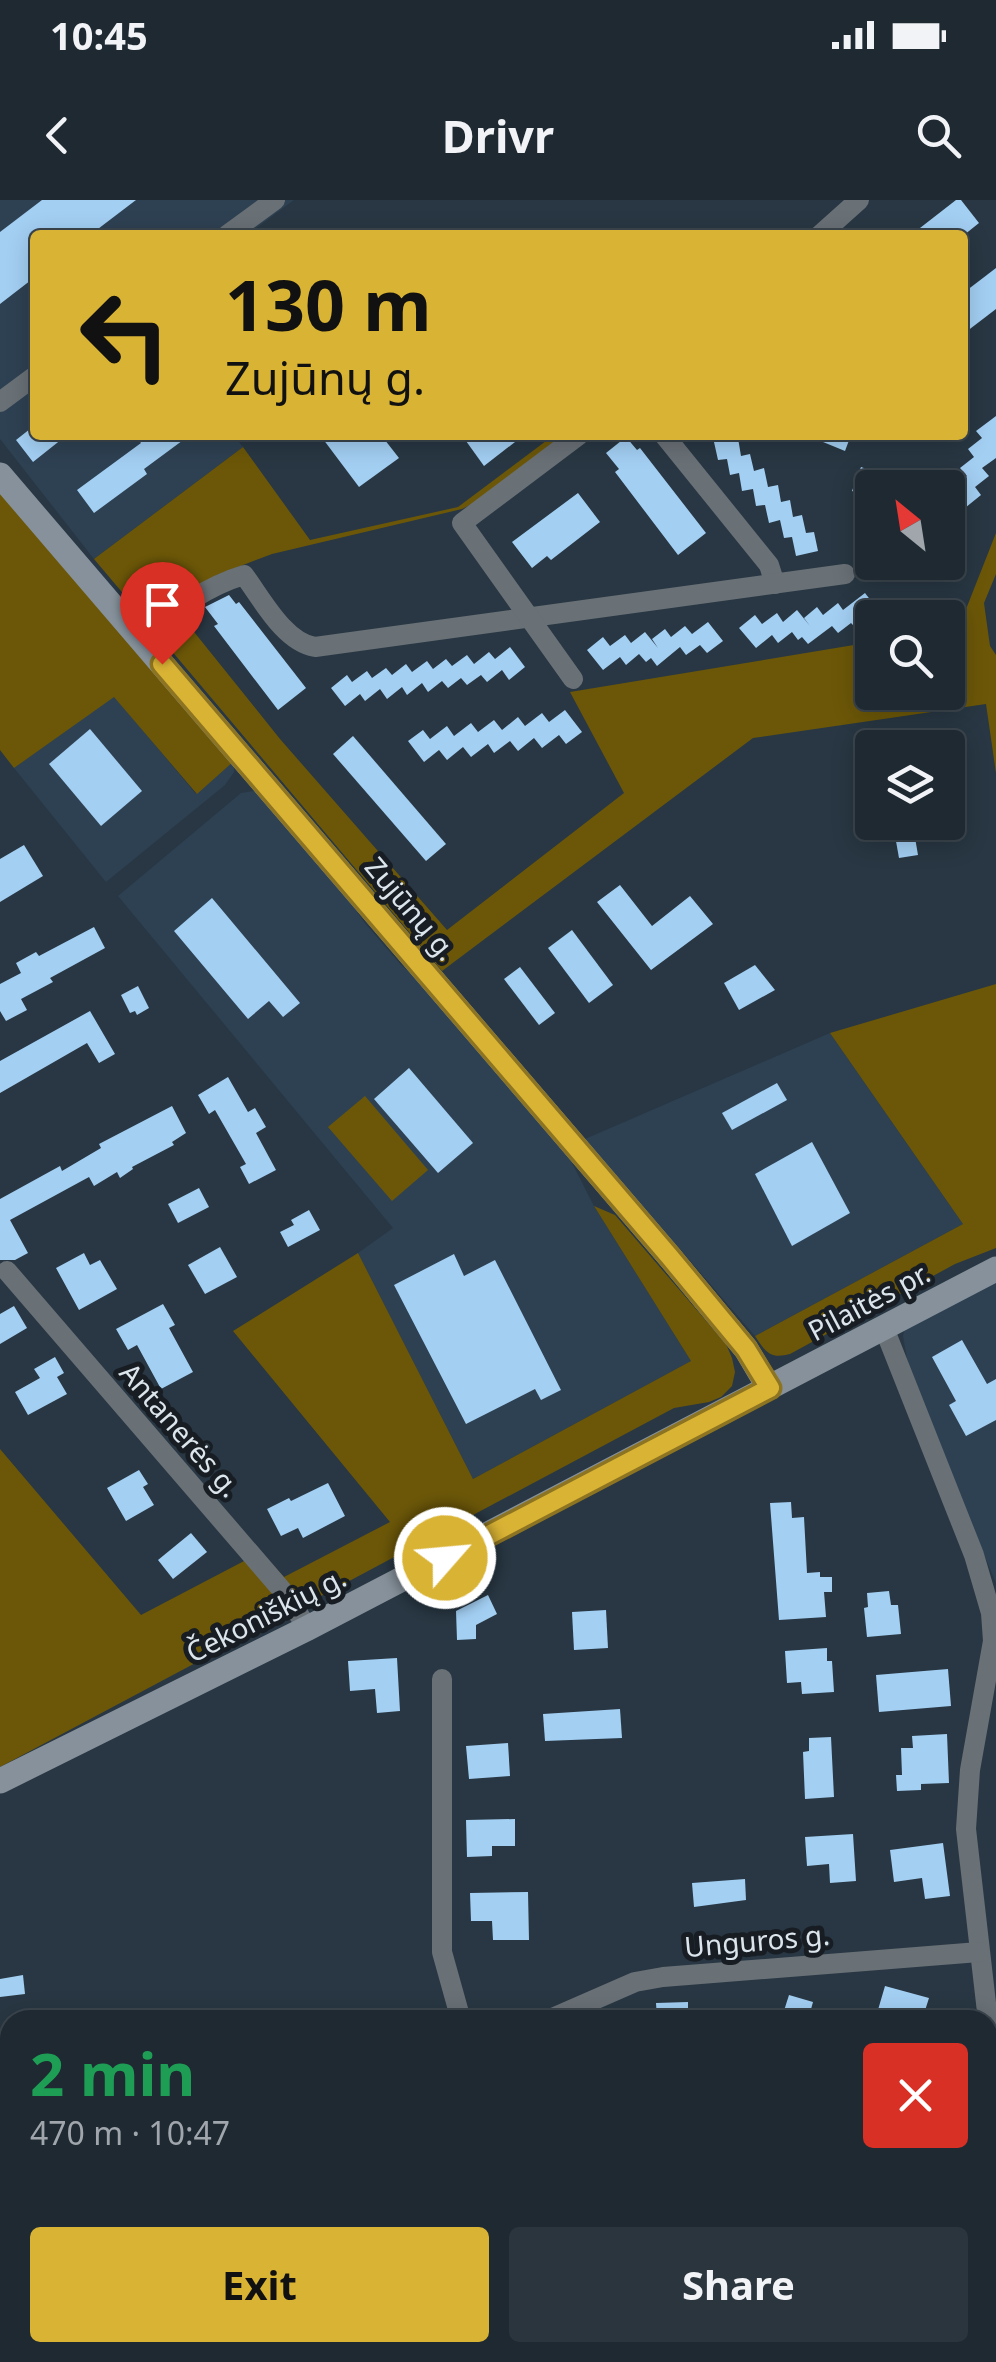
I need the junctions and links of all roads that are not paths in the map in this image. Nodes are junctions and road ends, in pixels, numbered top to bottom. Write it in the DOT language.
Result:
graph roads {
  1 [pos="274,200"];
  2 [pos="860,200"];
  3 [pos="234,230"];
  4 [pos="826,230"];
  5 [pos="30,380"];
  6 [pos="0,402"];
  7 [pos="572,440"];
  8 [pos="668,440"];
  9 [pos="0,474"];
  10 [pos="845,574"];
  11 [pos="775,584"];
  12 [pos="530,619"];
  13 [pos="139,637"];
  14 [pos="573,679"];
  15 [pos="996,1268"];
  16 [pos="7,1272"];
  17 [pos="884,1328"];
  18 [pos="770,1388"];
  19 [pos="308,1628"];
  20 [pos="442,1679"];
  21 [pos="0,1781"];
  22 [pos="978,1952"];
  23 [pos="458,2010"];
  24 [pos="571,2010"];
  25 [pos="986,2010"];
  1 -- 3 [label="street"];
  2 -- 4 [label="street"];
  5 -- 6 [label="street"];
  7 -- 12 [label="street"];
  8 -- 11 [label="street"];
  9 -- 13 [label="main road, Zujūnų g."];
  10 -- 11 [label="street"];
  11 -- 12 [label="street"];
  12 -- 13 [label="street"];
  12 -- 14 [label="street"];
  13 -- 18 [label="main road, Zujūnų g."];
  15 -- 17 [label="main road, Pilaitės pr."];
  16 -- 19 [label="street, Antanerės g."];
  17 -- 18 [label="main road, Pilaitės pr."];
  17 -- 22 [label="street"];
  18 -- 19 [label="main road, Čekoniškių g."];
  19 -- 21 [label="main road, Čekoniškių g."];
  20 -- 23 [label="street"];
  22 -- 24 [label="street, Unguros g."];
  22 -- 25 [label="street"];
}
